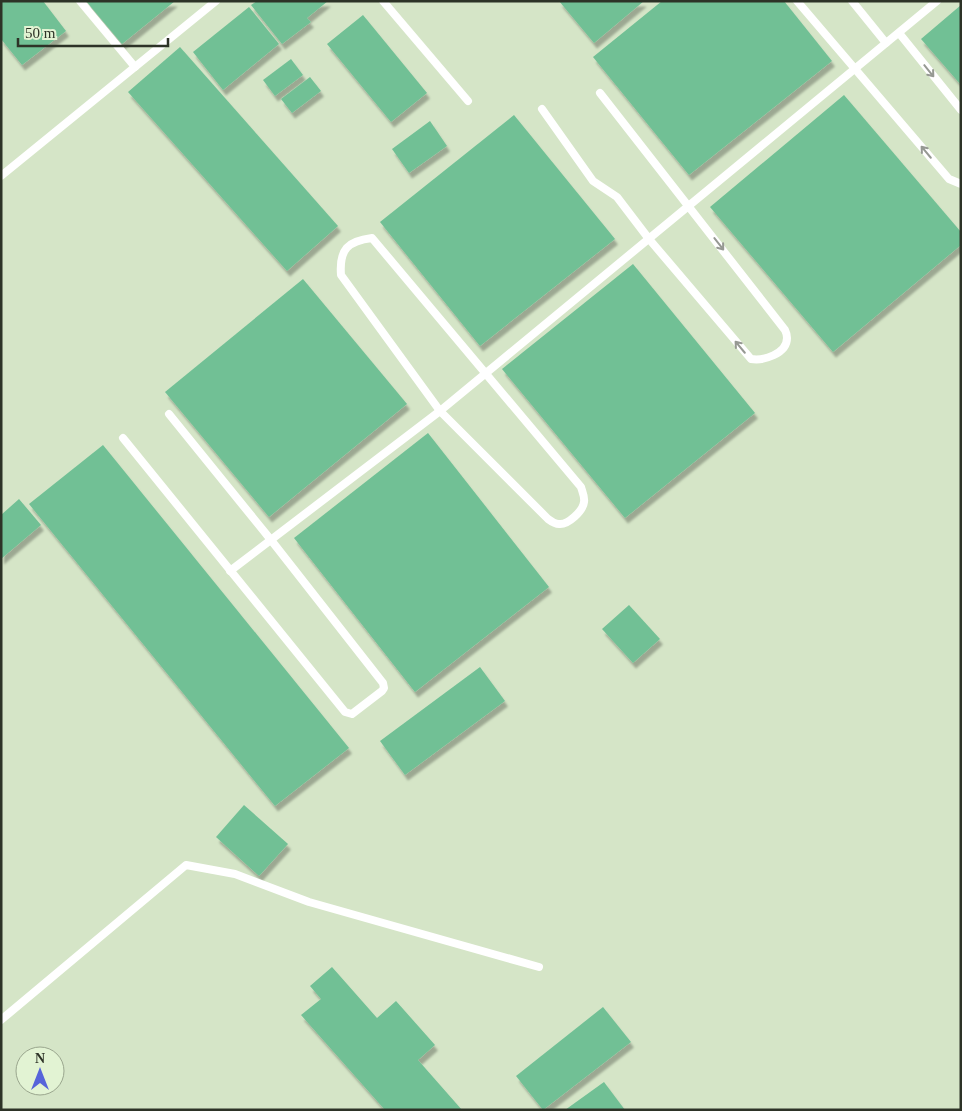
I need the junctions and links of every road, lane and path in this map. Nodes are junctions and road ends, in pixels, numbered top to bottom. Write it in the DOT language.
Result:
graph roads {
  1 [pos="80,1"];
  2 [pos="216,1"];
  3 [pos="383,1"];
  4 [pos="798,1"];
  5 [pos="852,1"];
  6 [pos="937,1"];
  7 [pos="899,33"];
  8 [pos="886,44"];
  9 [pos="135,67"];
  10 [pos="856,69"];
  11 [pos="600,93"];
  12 [pos="468,100"];
  13 [pos="542,110"];
  14 [pos="961,110"];
  15 [pos="1,176"];
  16 [pos="961,184"];
  17 [pos="689,206"];
  18 [pos="649,239"];
  19 [pos="485,374"];
  20 [pos="440,411"];
  21 [pos="169,414"];
  22 [pos="123,438"];
  23 [pos="271,540"];
  24 [pos="230,572"];
  25 [pos="539,967"];
  26 [pos="1,1020"];
  1 -- 9 [label="lane"];
  2 -- 9 [label="lane"];
  3 -- 12 [label="lane"];
  4 -- 10 [label="lane"];
  5 -- 8 [label="lane"];
  6 -- 7 [label="lane"];
  7 -- 8 [label="lane"];
  7 -- 14 [label="lane, one-way"];
  8 -- 10 [label="lane"];
  9 -- 15 [label="lane"];
  16 -- 10 [label="lane, one-way"];
  10 -- 17 [label="lane"];
  11 -- 17 [label="lane"];
  13 -- 18 [label="lane"];
  17 -- 18 [label="lane"];
  17 -- 18 [label="lane, one-way"];
  18 -- 19 [label="lane"];
  19 -- 20 [label="lane"];
  19 -- 20 [label="lane"];
  19 -- 20 [label="lane"];
  20 -- 23 [label="lane"];
  21 -- 23 [label="lane"];
  22 -- 24 [label="lane"];
  23 -- 24 [label="lane"];
  23 -- 24 [label="lane"];
  25 -- 26 [label="lane"];
}
